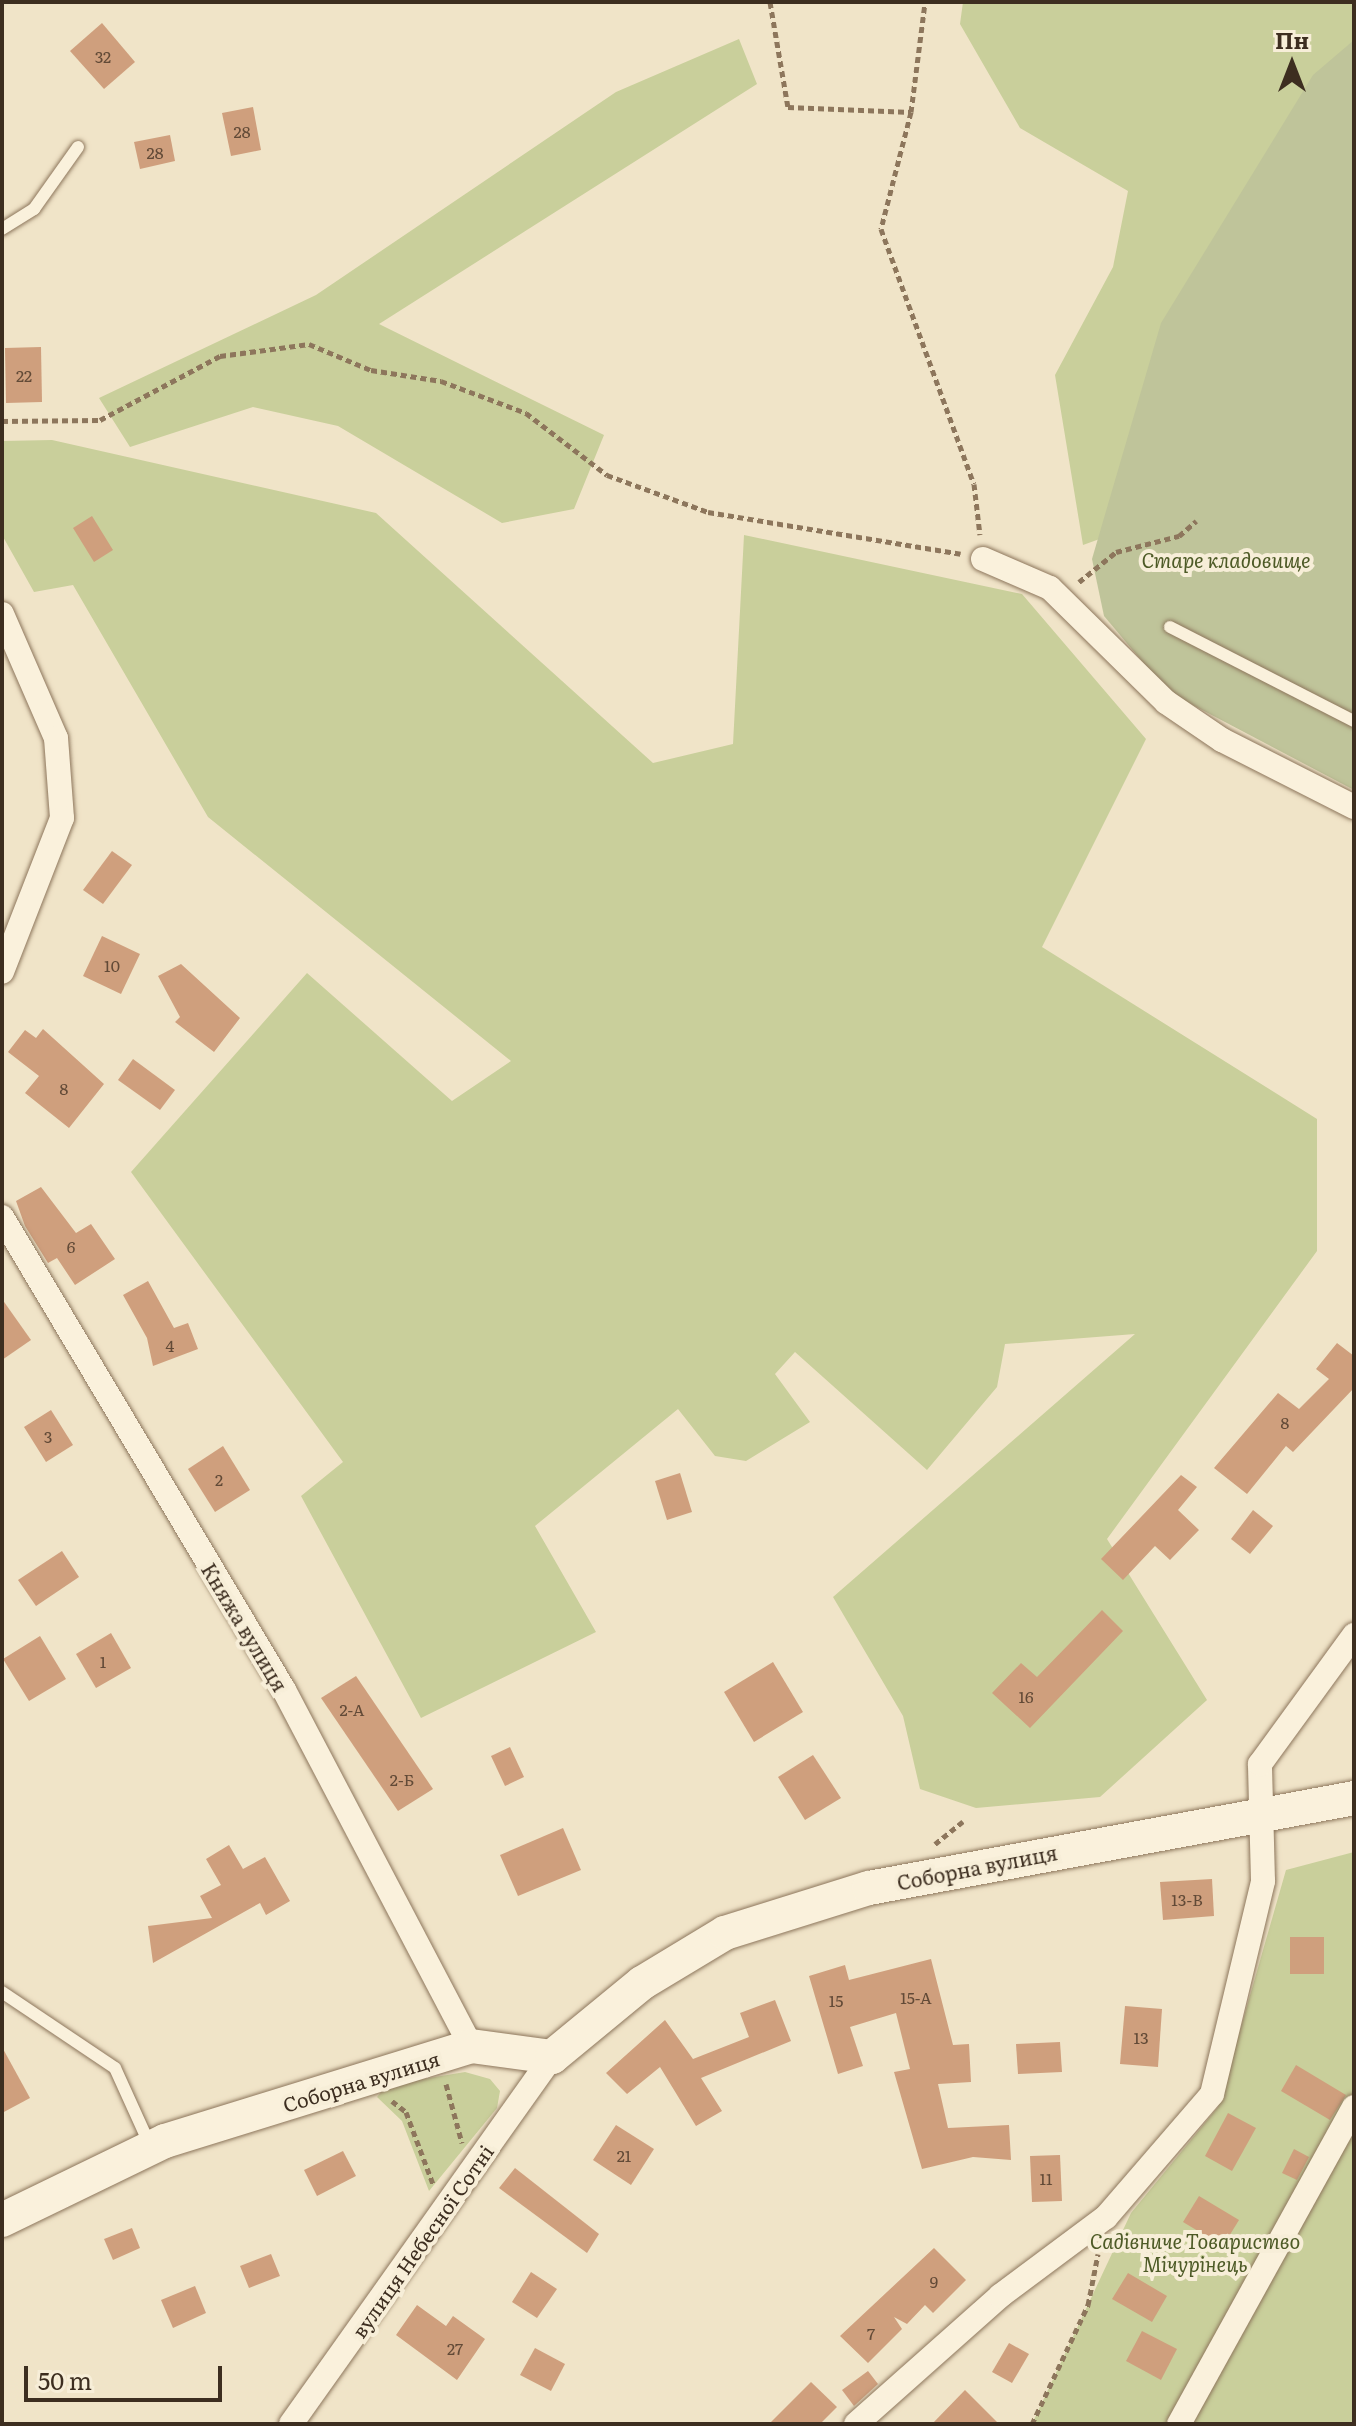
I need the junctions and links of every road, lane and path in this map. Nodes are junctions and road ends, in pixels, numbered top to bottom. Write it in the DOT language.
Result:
graph roads {
  1 [pos="770,2"];
  2 [pos="925,2"];
  3 [pos="911,112"];
  4 [pos="78,147"];
  5 [pos="2,229"];
  6 [pos="2,421"];
  7 [pos="1196,521"];
  8 [pos="983,559"];
  9 [pos="1058,595"];
  10 [pos="2,614"];
  11 [pos="1170,627"];
  12 [pos="1354,721"];
  13 [pos="1354,807"];
  14 [pos="2,972"];
  15 [pos="2,1217"];
  16 [pos="1354,1635"];
  17 [pos="1354,1798"];
  18 [pos="1257,1814"];
  19 [pos="2,1992"];
  20 [pos="471,2046"];
  21 [pos="552,2057"];
  22 [pos="431,2060"];
  23 [pos="362,2080"];
  24 [pos="1354,2107"];
  25 [pos="151,2148"];
  26 [pos="463,2152"];
  27 [pos="435,2191"];
  28 [pos="1106,2217"];
  29 [pos="2,2220"];
  30 [pos="291,2424"];
  31 [pos="856,2424"];
  32 [pos="1032,2424"];
  33 [pos="1179,2424"];
  1 -- 3 [label="path"];
  2 -- 3 [label="path"];
  3 -- 8 [label="path"];
  4 -- 5 [label="lane"];
  6 -- 8 [label="path"];
  7 -- 9 [label="path"];
  8 -- 9 [label="street"];
  9 -- 13 [label="street"];
  10 -- 14 [label="street"];
  11 -- 12 [label="lane"];
  15 -- 20 [label="street, Княжа вулиця"];
  16 -- 18 [label="street"];
  17 -- 18 [label="main road, Соборна вулиця"];
  18 -- 21 [label="main road, Соборна вулиця"];
  18 -- 28 [label="street"];
  19 -- 25 [label="lane"];
  20 -- 21 [label="main road, Соборна вулиця"];
  20 -- 22 [label="main road, Соборна вулиця"];
  21 -- 30 [label="street, вулиця Небесної Сотні"];
  22 -- 23 [label="main road, Соборна вулиця"];
  22 -- 26 [label="path"];
  23 -- 25 [label="main road, Соборна вулиця"];
  23 -- 27 [label="path"];
  24 -- 33 [label="street"];
  25 -- 29 [label="main road, Соборна вулиця"];
  28 -- 31 [label="street"];
  28 -- 32 [label="path"];
}
